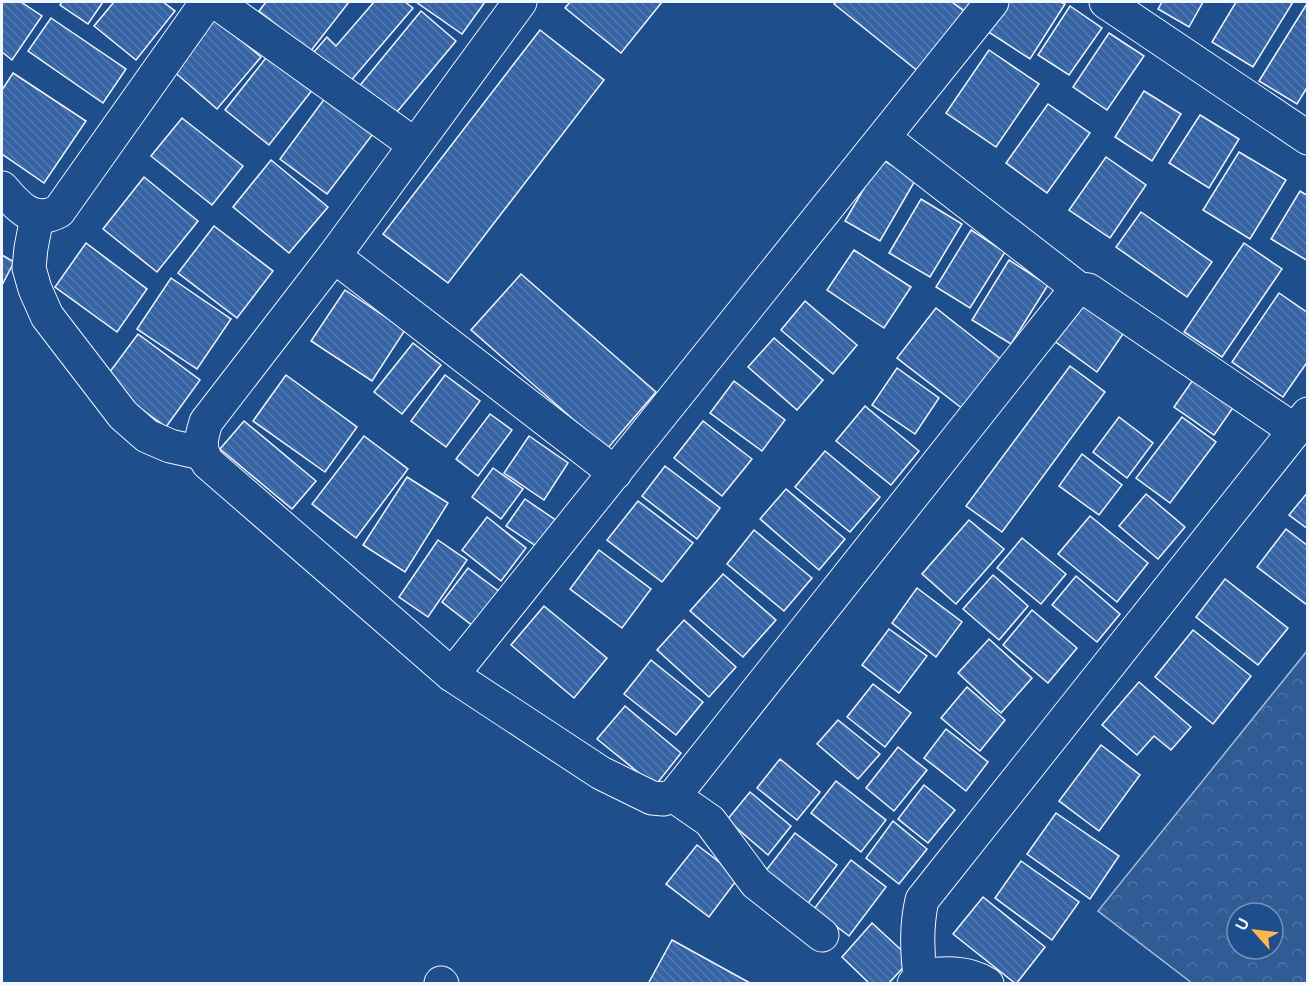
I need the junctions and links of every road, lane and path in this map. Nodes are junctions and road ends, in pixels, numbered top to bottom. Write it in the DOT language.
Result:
graph roads {
  1 [pos="207,2"];
  2 [pos="216,2"];
  3 [pos="520,2"];
  4 [pos="992,2"];
  5 [pos="1106,2"];
  6 [pos="884,138"];
  7 [pos="1308,138"];
  8 [pos="415,145"];
  9 [pos="2,188"];
  10 [pos="38,217"];
  11 [pos="334,256"];
  12 [pos="1079,290"];
  13 [pos="1301,422"];
  14 [pos="201,453"];
  15 [pos="615,473"];
  16 [pos="452,675"];
  17 [pos="674,796"];
  18 [pos="822,935"];
  19 [pos="917,980"];
  20 [pos="987,984"];
  1 -- 10 [label="street"];
  2 -- 8 [label="street"];
  3 -- 8 [label="street"];
  4 -- 6 [label="street"];
  5 -- 7 [label="street"];
  6 -- 12 [label="street"];
  6 -- 15 [label="street"];
  8 -- 11 [label="street"];
  9 -- 10 [label="street"];
  10 -- 14 [label="street"];
  11 -- 14 [label="street"];
  11 -- 15 [label="street"];
  12 -- 13 [label="street"];
  12 -- 17 [label="street"];
  13 -- 19 [label="street"];
  14 -- 16 [label="street"];
  15 -- 16 [label="street"];
  16 -- 17 [label="street"];
  17 -- 18 [label="street"];
  19 -- 20 [label="street"];
}
